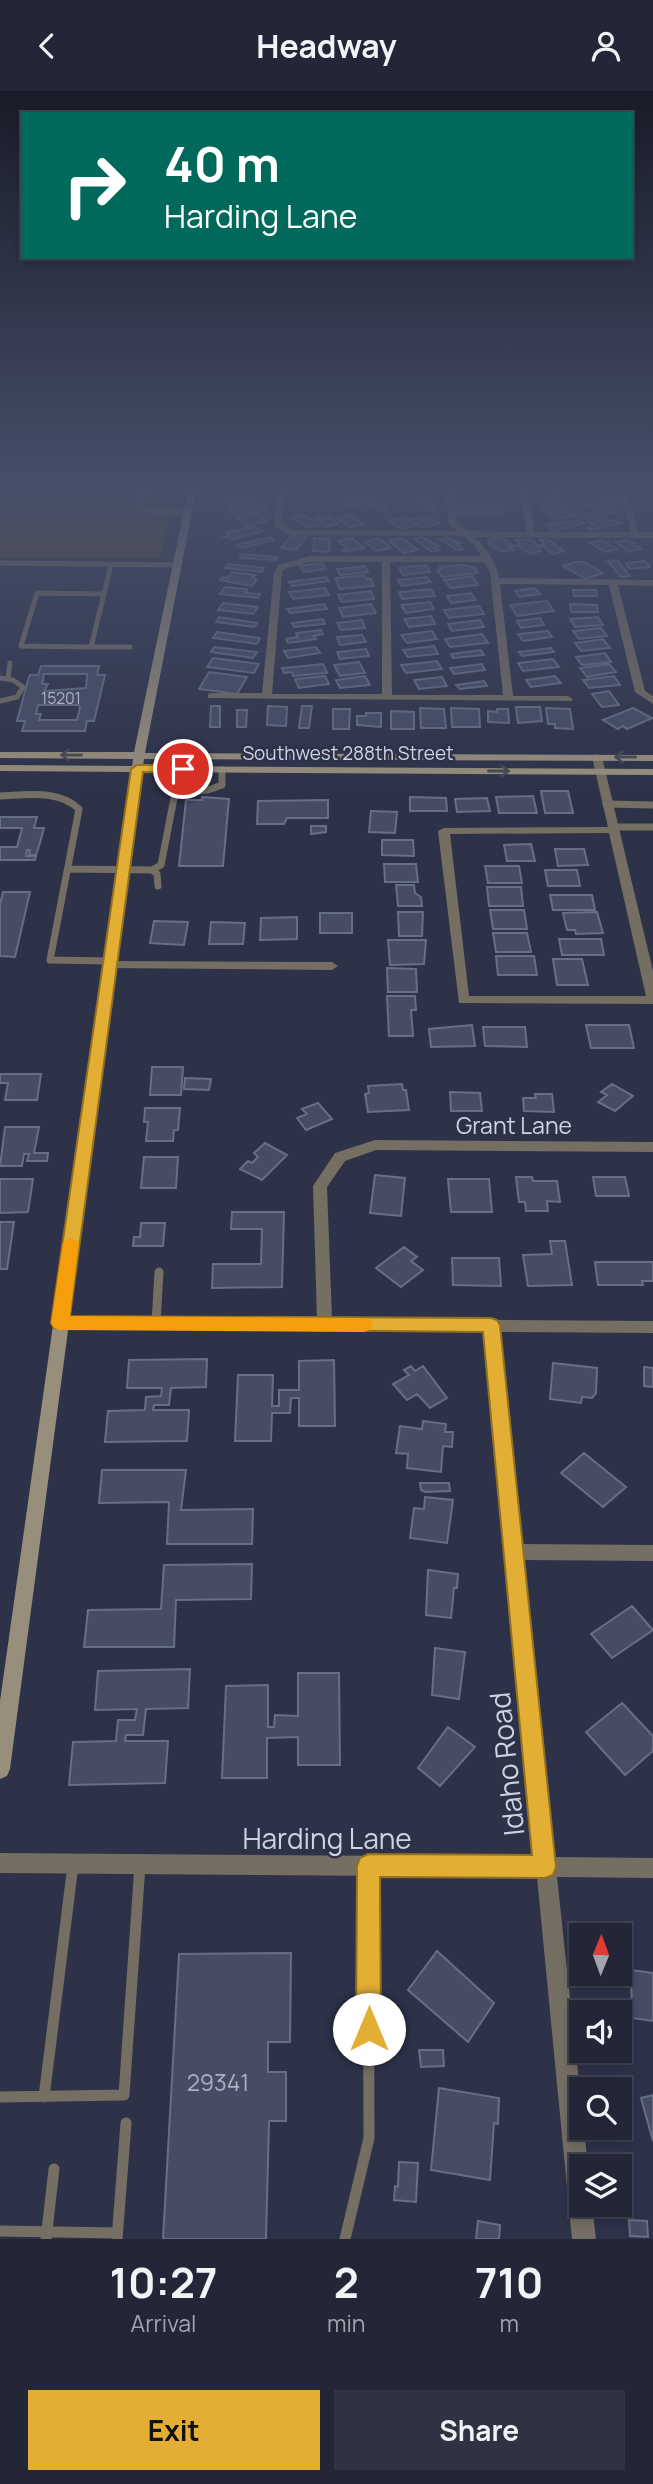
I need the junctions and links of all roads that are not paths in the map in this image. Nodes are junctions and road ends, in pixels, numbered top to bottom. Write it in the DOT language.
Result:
graph roads {
  1 [pos="171,591"];
  2 [pos="276,591"];
  3 [pos="386,591"];
  4 [pos="496,591"];
  5 [pos="615,591"];
  6 [pos="104,594"];
  7 [pos="91,647"];
  8 [pos="130,647"];
  9 [pos="10,663"];
  10 [pos="0,678"];
  11 [pos="8,679"];
  12 [pos="211,696"];
  13 [pos="267,698"];
  14 [pos="387,698"];
  15 [pos="508,699"];
  16 [pos="568,699"];
  17 [pos="0,701"];
  18 [pos="653,701"];
  19 [pos="0,755"];
  20 [pos="597,757"];
  21 [pos="653,758"];
  22 [pos="138,762"];
  23 [pos="0,768"];
  24 [pos="222,769"];
  25 [pos="599,772"];
  26 [pos="653,772"];
  27 [pos="0,796"];
  28 [pos="606,804"];
  29 [pos="653,805"];
  30 [pos="653,827"];
  31 [pos="612,829"];
  32 [pos="68,869"];
  33 [pos="122,870"];
  34 [pos="152,870"];
  35 [pos="158,886"];
  36 [pos="109,963"];
  37 [pos="332,967"];
  38 [pos="653,998"];
  39 [pos="653,1147"];
  40 [pos="159,1272"];
  41 [pos="60,1323"];
  42 [pos="156,1323"];
  43 [pos="325,1325"];
  44 [pos="491,1325"];
  45 [pos="653,1327"];
  46 [pos="514,1552"];
  47 [pos="653,1553"];
  48 [pos="0,1769"];
  49 [pos="0,1863"];
  50 [pos="73,1865"];
  51 [pos="140,1865"];
  52 [pos="368,1866"];
  53 [pos="545,1867"];
  54 [pos="653,1868"];
  55 [pos="0,2097"];
  56 [pos="44,2097"];
  57 [pos="126,2123"];
  58 [pos="54,2169"];
  59 [pos="0,2231"];
  60 [pos="47,2235"];
  61 [pos="117,2236"];
  62 [pos="345,2239"];
  63 [pos="584,2239"];
  1 -- 22 [label="street"];
  2 -- 13 [label="street"];
  3 -- 14 [label="street"];
  4 -- 15 [label="street"];
  5 -- 18 [label="street"];
  6 -- 7 [label="lane"];
  6 -- 7 [label="lane"];
  7 -- 8 [label="lane"];
  9 -- 11 [label="lane"];
  10 -- 11 [label="lane"];
  11 -- 17 [label="lane"];
  12 -- 13 [label="street"];
  13 -- 14 [label="street"];
  14 -- 15 [label="street"];
  15 -- 16 [label="street"];
  22 -- 19 [label="street, Southwest 288th Street, one-way"];
  21 -- 20 [label="street, Southwest 288th Street, one-way"];
  20 -- 22 [label="street, Southwest 288th Street"];
  20 -- 25 [label="street"];
  22 -- 23 [label="street, Southwest 288th Street"];
  22 -- 24 [label="street, Southwest 288th Street"];
  22 -- 33 [label="street"];
  24 -- 25 [label="street, Southwest 288th Street, one-way"];
  24 -- 34 [label="lane"];
  25 -- 26 [label="street, Southwest 288th Street"];
  25 -- 28 [label="street"];
  27 -- 32 [label="lane"];
  28 -- 29 [label="lane"];
  28 -- 31 [label="street"];
  30 -- 31 [label="lane"];
  31 -- 38 [label="street"];
  31 -- 38 [label="street"];
  32 -- 33 [label="lane"];
  32 -- 36 [label="lane"];
  33 -- 34 [label="lane"];
  33 -- 36 [label="street"];
  34 -- 35 [label="lane"];
  36 -- 37 [label="street"];
  36 -- 41 [label="street"];
  39 -- 43 [label="street, Grant Lane"];
  40 -- 42 [label="lane"];
  41 -- 42 [label="street"];
  41 -- 48 [label="street"];
  42 -- 43 [label="street"];
  43 -- 44 [label="street"];
  44 -- 45 [label="street"];
  44 -- 46 [label="street, Idaho Road"];
  46 -- 47 [label="street"];
  46 -- 53 [label="street, Idaho Road"];
  49 -- 50 [label="street, Harding Lane"];
  50 -- 51 [label="street, Harding Lane"];
  50 -- 56 [label="lane"];
  51 -- 52 [label="street, Harding Lane"];
  51 -- 56 [label="lane"];
  52 -- 53 [label="street, Harding Lane"];
  52 -- 62 [label="lane"];
  53 -- 54 [label="street, Harding Lane"];
  53 -- 63 [label="street, Idaho Road"];
  55 -- 56 [label="lane"];
  57 -- 61 [label="lane"];
  58 -- 60 [label="lane"];
  59 -- 60 [label="lane"];
  60 -- 61 [label="lane"];
}
